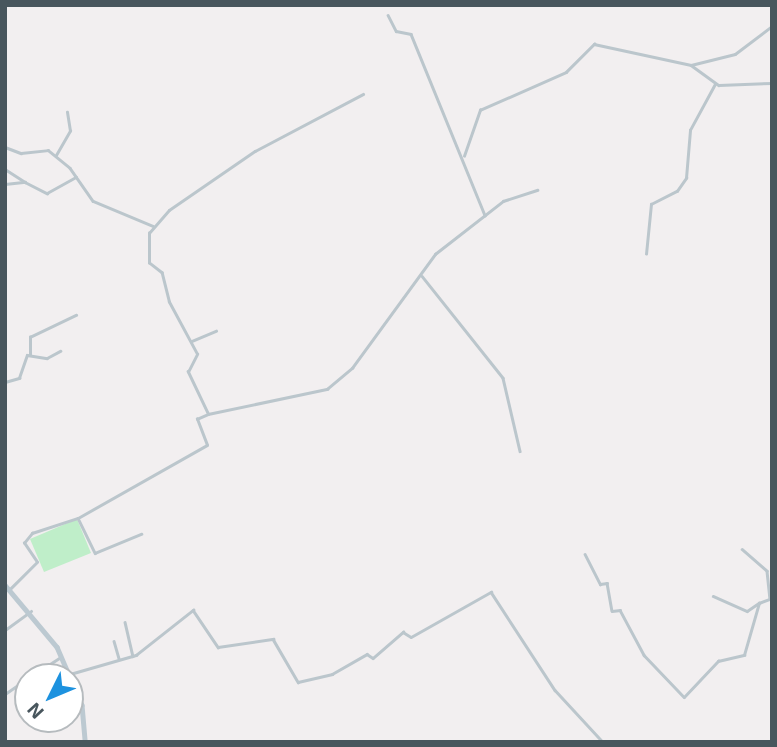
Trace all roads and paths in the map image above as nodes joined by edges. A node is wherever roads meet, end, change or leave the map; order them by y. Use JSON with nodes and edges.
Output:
{"nodes":[{"id":1,"x":388,"y":15,"type":"dead end"},
{"id":2,"x":772,"y":26,"type":"edge"},
{"id":3,"x":691,"y":65,"type":"junction"},
{"id":4,"x":715,"y":83,"type":"junction"},
{"id":5,"x":772,"y":83,"type":"edge"},
{"id":6,"x":363,"y":94,"type":"dead end"},
{"id":7,"x":66,"y":112,"type":"dead end"},
{"id":8,"x":5,"y":146,"type":"edge"},
{"id":9,"x":56,"y":155,"type":"junction"},
{"id":10,"x":464,"y":156,"type":"junction"},
{"id":11,"x":5,"y":169,"type":"edge"},
{"id":12,"x":76,"y":177,"type":"junction"},
{"id":13,"x":25,"y":182,"type":"junction"},
{"id":14,"x":5,"y":184,"type":"edge"},
{"id":15,"x":537,"y":190,"type":"dead end"},
{"id":16,"x":485,"y":215,"type":"junction"},
{"id":17,"x":154,"y":227,"type":"junction"},
{"id":18,"x":646,"y":254,"type":"dead end"},
{"id":19,"x":422,"y":275,"type":"junction"},
{"id":20,"x":76,"y":315,"type":"dead end"},
{"id":21,"x":216,"y":331,"type":"dead end"},
{"id":22,"x":192,"y":341,"type":"junction"},
{"id":23,"x":60,"y":351,"type":"dead end"},
{"id":24,"x":30,"y":354,"type":"junction"},
{"id":25,"x":5,"y":382,"type":"edge"},
{"id":26,"x":208,"y":414,"type":"junction"},
{"id":27,"x":520,"y":451,"type":"dead end"},
{"id":28,"x":78,"y":518,"type":"junction"},
{"id":29,"x":141,"y":534,"type":"dead end"},
{"id":30,"x":742,"y":549,"type":"dead end"},
{"id":31,"x":585,"y":554,"type":"dead end"},
{"id":32,"x":7,"y":588,"type":"edge"},
{"id":33,"x":713,"y":596,"type":"dead end"},
{"id":34,"x":771,"y":598,"type":"edge"},
{"id":35,"x":759,"y":603,"type":"junction"},
{"id":36,"x":31,"y":611,"type":"junction"},
{"id":37,"x":125,"y":622,"type":"dead end"},
{"id":38,"x":5,"y":630,"type":"edge"},
{"id":39,"x":114,"y":640,"type":"dead end"},
{"id":40,"x":133,"y":656,"type":"junction"},
{"id":41,"x":61,"y":657,"type":"junction"},
{"id":42,"x":119,"y":658,"type":"junction"},
{"id":43,"x":52,"y":663,"type":"edge"},
{"id":44,"x":64,"y":663,"type":"edge"},
{"id":45,"x":84,"y":669,"type":"edge"},
{"id":46,"x":603,"y":742,"type":"edge"}],
"edges":[{"from":1,"to":10,"type":"street"},
{"from":2,"to":3,"type":"street"},
{"from":3,"to":4,"type":"street"},
{"from":3,"to":10,"type":"street"},
{"from":4,"to":5,"type":"street"},
{"from":4,"to":18,"type":"street"},
{"from":6,"to":17,"type":"street"},
{"from":7,"to":9,"type":"street"},
{"from":8,"to":9,"type":"street"},
{"from":9,"to":12,"type":"street"},
{"from":10,"to":16,"type":"street"},
{"from":11,"to":13,"type":"street"},
{"from":12,"to":13,"type":"street"},
{"from":12,"to":17,"type":"street"},
{"from":13,"to":14,"type":"street"},
{"from":15,"to":16,"type":"street"},
{"from":16,"to":19,"type":"street"},
{"from":17,"to":22,"type":"street"},
{"from":19,"to":26,"type":"street"},
{"from":19,"to":27,"type":"street"},
{"from":20,"to":24,"type":"street"},
{"from":21,"to":22,"type":"street"},
{"from":22,"to":26,"type":"street"},
{"from":23,"to":24,"type":"street"},
{"from":24,"to":25,"type":"street"},
{"from":26,"to":28,"type":"street"},
{"from":28,"to":29,"type":"street"},
{"from":28,"to":32,"type":"street"},
{"from":30,"to":34,"type":"street"},
{"from":31,"to":35,"type":"street"},
{"from":32,"to":36,"type":"main road"},
{"from":33,"to":35,"type":"street"},
{"from":34,"to":35,"type":"street"},
{"from":36,"to":38,"type":"street"},
{"from":36,"to":41,"type":"main road"},
{"from":37,"to":40,"type":"street"},
{"from":39,"to":42,"type":"street"},
{"from":40,"to":42,"type":"street"},
{"from":40,"to":46,"type":"street"},
{"from":41,"to":43,"type":"street"},
{"from":41,"to":44,"type":"main road"},
{"from":42,"to":45,"type":"street"}]}
